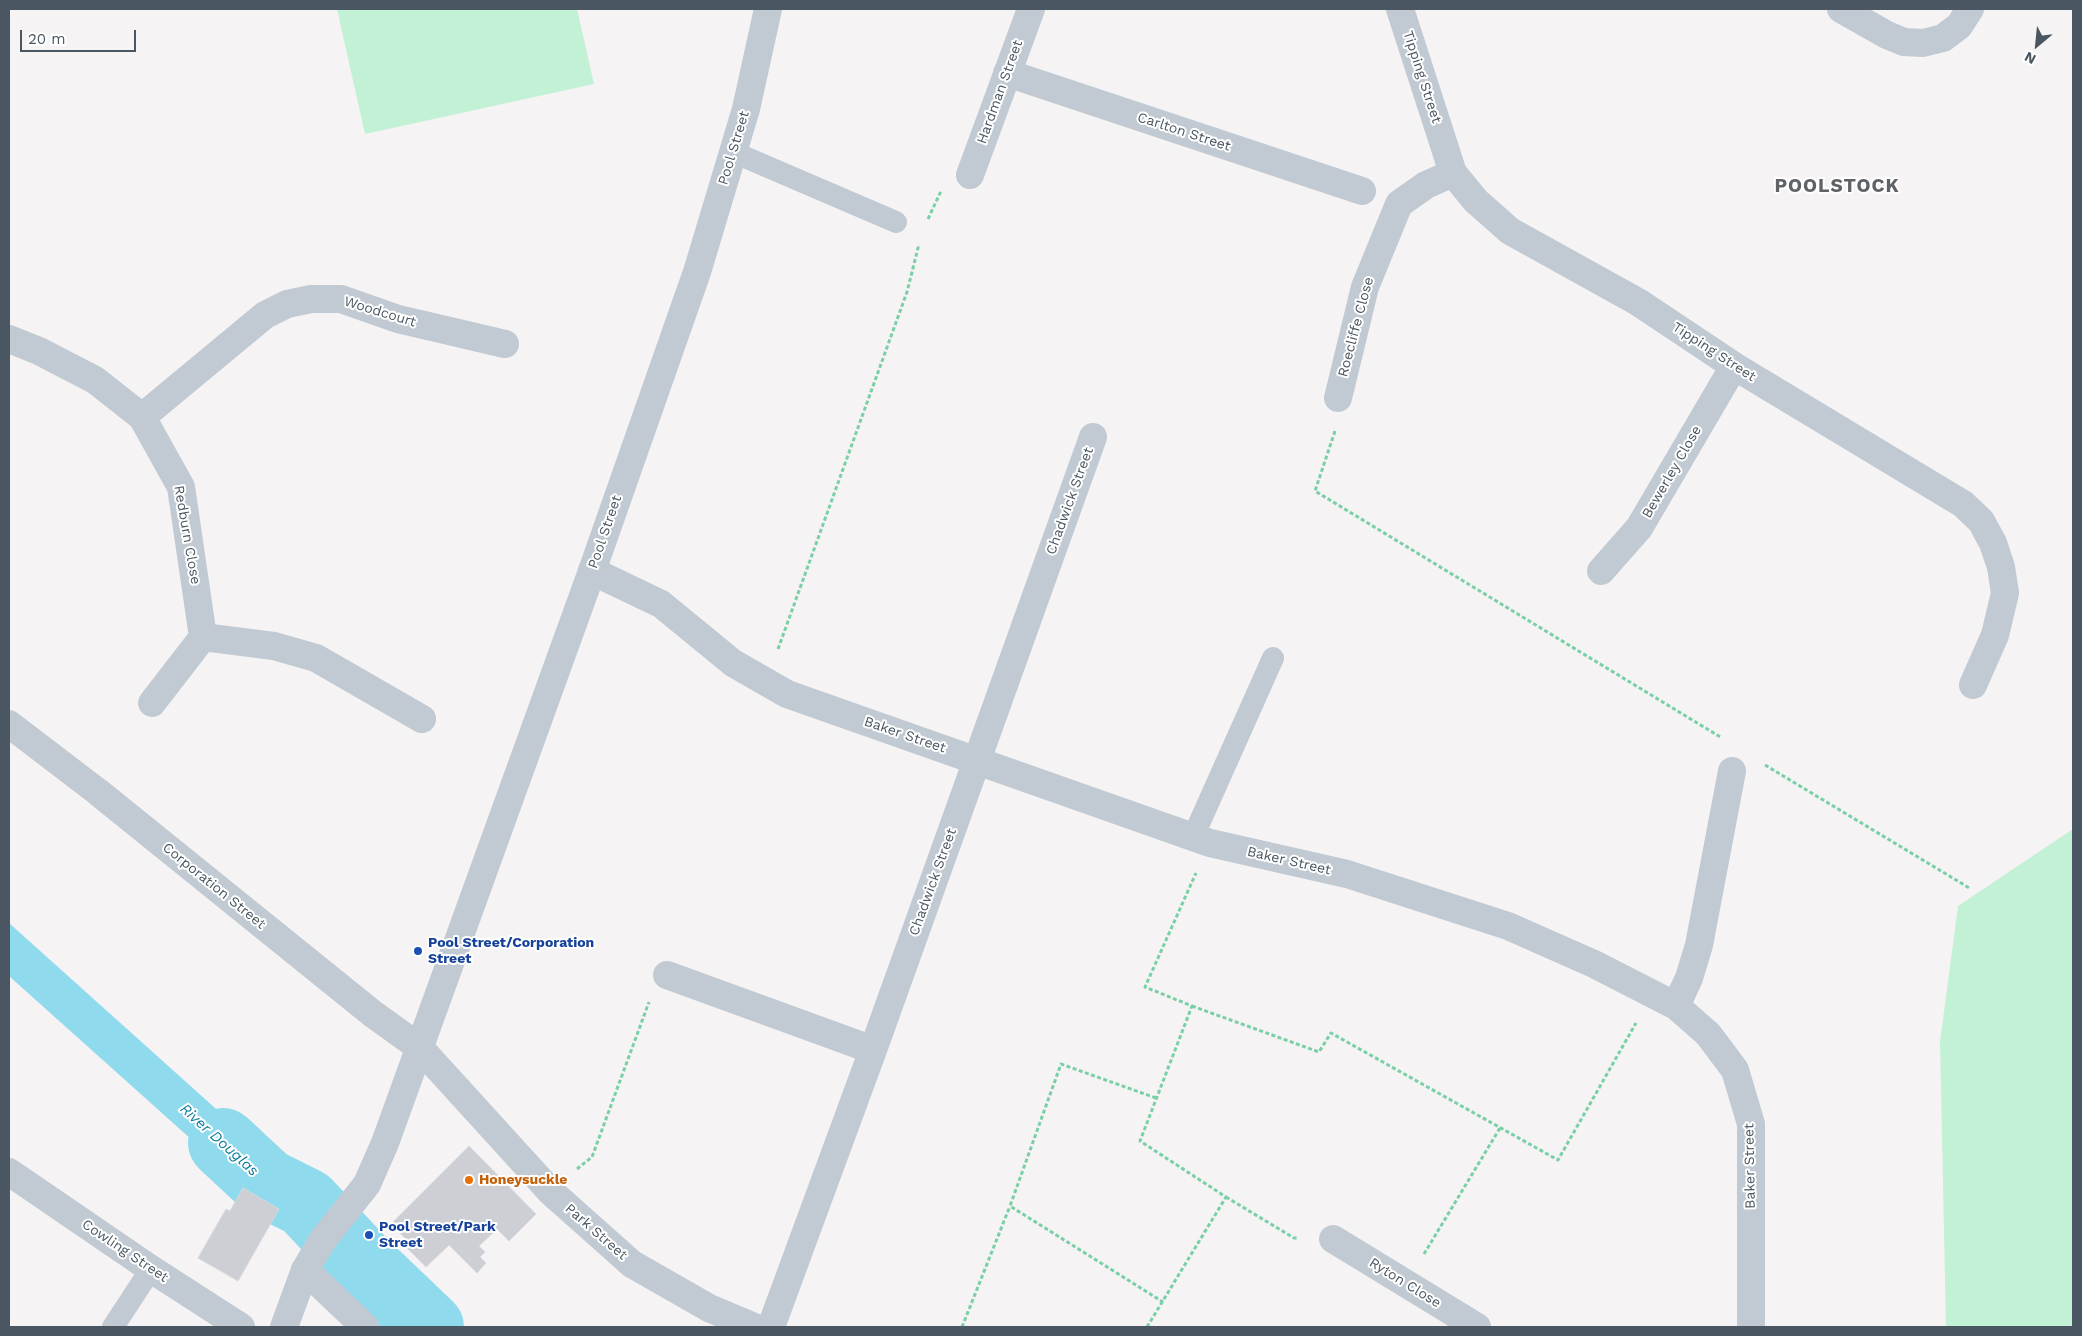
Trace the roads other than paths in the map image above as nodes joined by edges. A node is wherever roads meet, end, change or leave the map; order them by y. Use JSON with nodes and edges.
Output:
{"nodes":[{"id":1,"x":768,"y":9,"type":"edge"},
{"id":2,"x":1031,"y":9,"type":"edge"},
{"id":3,"x":1400,"y":9,"type":"edge"},
{"id":4,"x":1841,"y":9,"type":"edge"},
{"id":5,"x":1970,"y":9,"type":"edge"},
{"id":6,"x":1007,"y":73,"type":"junction"},
{"id":7,"x":733,"y":152,"type":"junction"},
{"id":8,"x":1452,"y":173,"type":"junction"},
{"id":9,"x":970,"y":175,"type":"road end"},
{"id":10,"x":1362,"y":191,"type":"dead end"},
{"id":11,"x":896,"y":222,"type":"road end"},
{"id":12,"x":9,"y":339,"type":"edge"},
{"id":13,"x":505,"y":344,"type":"dead end"},
{"id":14,"x":1734,"y":366,"type":"junction"},
{"id":15,"x":1338,"y":398,"type":"road end"},
{"id":16,"x":142,"y":417,"type":"junction"},
{"id":17,"x":1093,"y":437,"type":"dead end"},
{"id":18,"x":592,"y":571,"type":"junction"},
{"id":19,"x":1601,"y":571,"type":"dead end"},
{"id":20,"x":203,"y":637,"type":"junction"},
{"id":21,"x":1274,"y":658,"type":"dead end"},
{"id":22,"x":1973,"y":685,"type":"dead end"},
{"id":23,"x":152,"y":703,"type":"dead end"},
{"id":24,"x":422,"y":720,"type":"dead end"},
{"id":25,"x":9,"y":724,"type":"edge"},
{"id":26,"x":977,"y":761,"type":"junction"},
{"id":27,"x":1732,"y":771,"type":"dead end"},
{"id":28,"x":1201,"y":840,"type":"junction"},
{"id":29,"x":667,"y":975,"type":"road end"},
{"id":30,"x":1676,"y":1006,"type":"junction"},
{"id":31,"x":419,"y":1048,"type":"junction"},
{"id":32,"x":873,"y":1050,"type":"junction"},
{"id":33,"x":9,"y":1172,"type":"edge"},
{"id":34,"x":1333,"y":1239,"type":"road end"},
{"id":35,"x":151,"y":1269,"type":"junction"},
{"id":36,"x":305,"y":1270,"type":"junction"},
{"id":37,"x":713,"y":1317,"type":"edge"},
{"id":38,"x":113,"y":1327,"type":"edge"},
{"id":39,"x":241,"y":1327,"type":"edge"},
{"id":40,"x":284,"y":1327,"type":"edge"},
{"id":41,"x":365,"y":1327,"type":"edge"},
{"id":42,"x":754,"y":1327,"type":"edge"},
{"id":43,"x":771,"y":1327,"type":"edge"},
{"id":44,"x":1476,"y":1327,"type":"edge"},
{"id":45,"x":1751,"y":1327,"type":"edge"}],
"edges":[{"from":1,"to":7,"type":"street","name":"Pool Street"},
{"from":2,"to":6,"type":"street","name":"Hardman Street"},
{"from":3,"to":8,"type":"street","name":"Tipping Street"},
{"from":4,"to":5,"type":"street"},
{"from":6,"to":9,"type":"street","name":"Hardman Street"},
{"from":6,"to":10,"type":"street","name":"Carlton Street"},
{"from":7,"to":11,"type":"lane"},
{"from":7,"to":18,"type":"street","name":"Pool Street"},
{"from":8,"to":14,"type":"street","name":"Tipping Street"},
{"from":8,"to":15,"type":"street","name":"Roecliffe Close"},
{"from":12,"to":16,"type":"street","name":"Redburn Close"},
{"from":13,"to":16,"type":"street","name":"Woodcourt"},
{"from":14,"to":19,"type":"street","name":"Bewerley Close"},
{"from":14,"to":22,"type":"street","name":"Tipping Street"},
{"from":16,"to":20,"type":"street","name":"Redburn Close"},
{"from":17,"to":26,"type":"street","name":"Chadwick Street"},
{"from":18,"to":26,"type":"street","name":"Baker Street"},
{"from":18,"to":31,"type":"street","name":"Pool Street"},
{"from":20,"to":23,"type":"street"},
{"from":20,"to":24,"type":"street"},
{"from":21,"to":28,"type":"lane"},
{"from":25,"to":31,"type":"street","name":"Corporation Street"},
{"from":26,"to":28,"type":"street","name":"Baker Street"},
{"from":26,"to":32,"type":"street","name":"Chadwick Street"},
{"from":27,"to":30,"type":"street"},
{"from":28,"to":30,"type":"street","name":"Baker Street"},
{"from":29,"to":32,"type":"street"},
{"from":30,"to":45,"type":"street","name":"Baker Street"},
{"from":31,"to":36,"type":"street","name":"Pool Street"},
{"from":31,"to":37,"type":"street","name":"Park Street"},
{"from":32,"to":43,"type":"street","name":"Chadwick Street"},
{"from":33,"to":35,"type":"street","name":"Cowling Street"},
{"from":34,"to":44,"type":"street","name":"Ryton Close"},
{"from":35,"to":38,"type":"lane"},
{"from":35,"to":39,"type":"street","name":"Cowling Street"},
{"from":36,"to":40,"type":"street","name":"Pool Street"},
{"from":36,"to":41,"type":"street"},
{"from":37,"to":42,"type":"street","name":"Park Street"}]}
